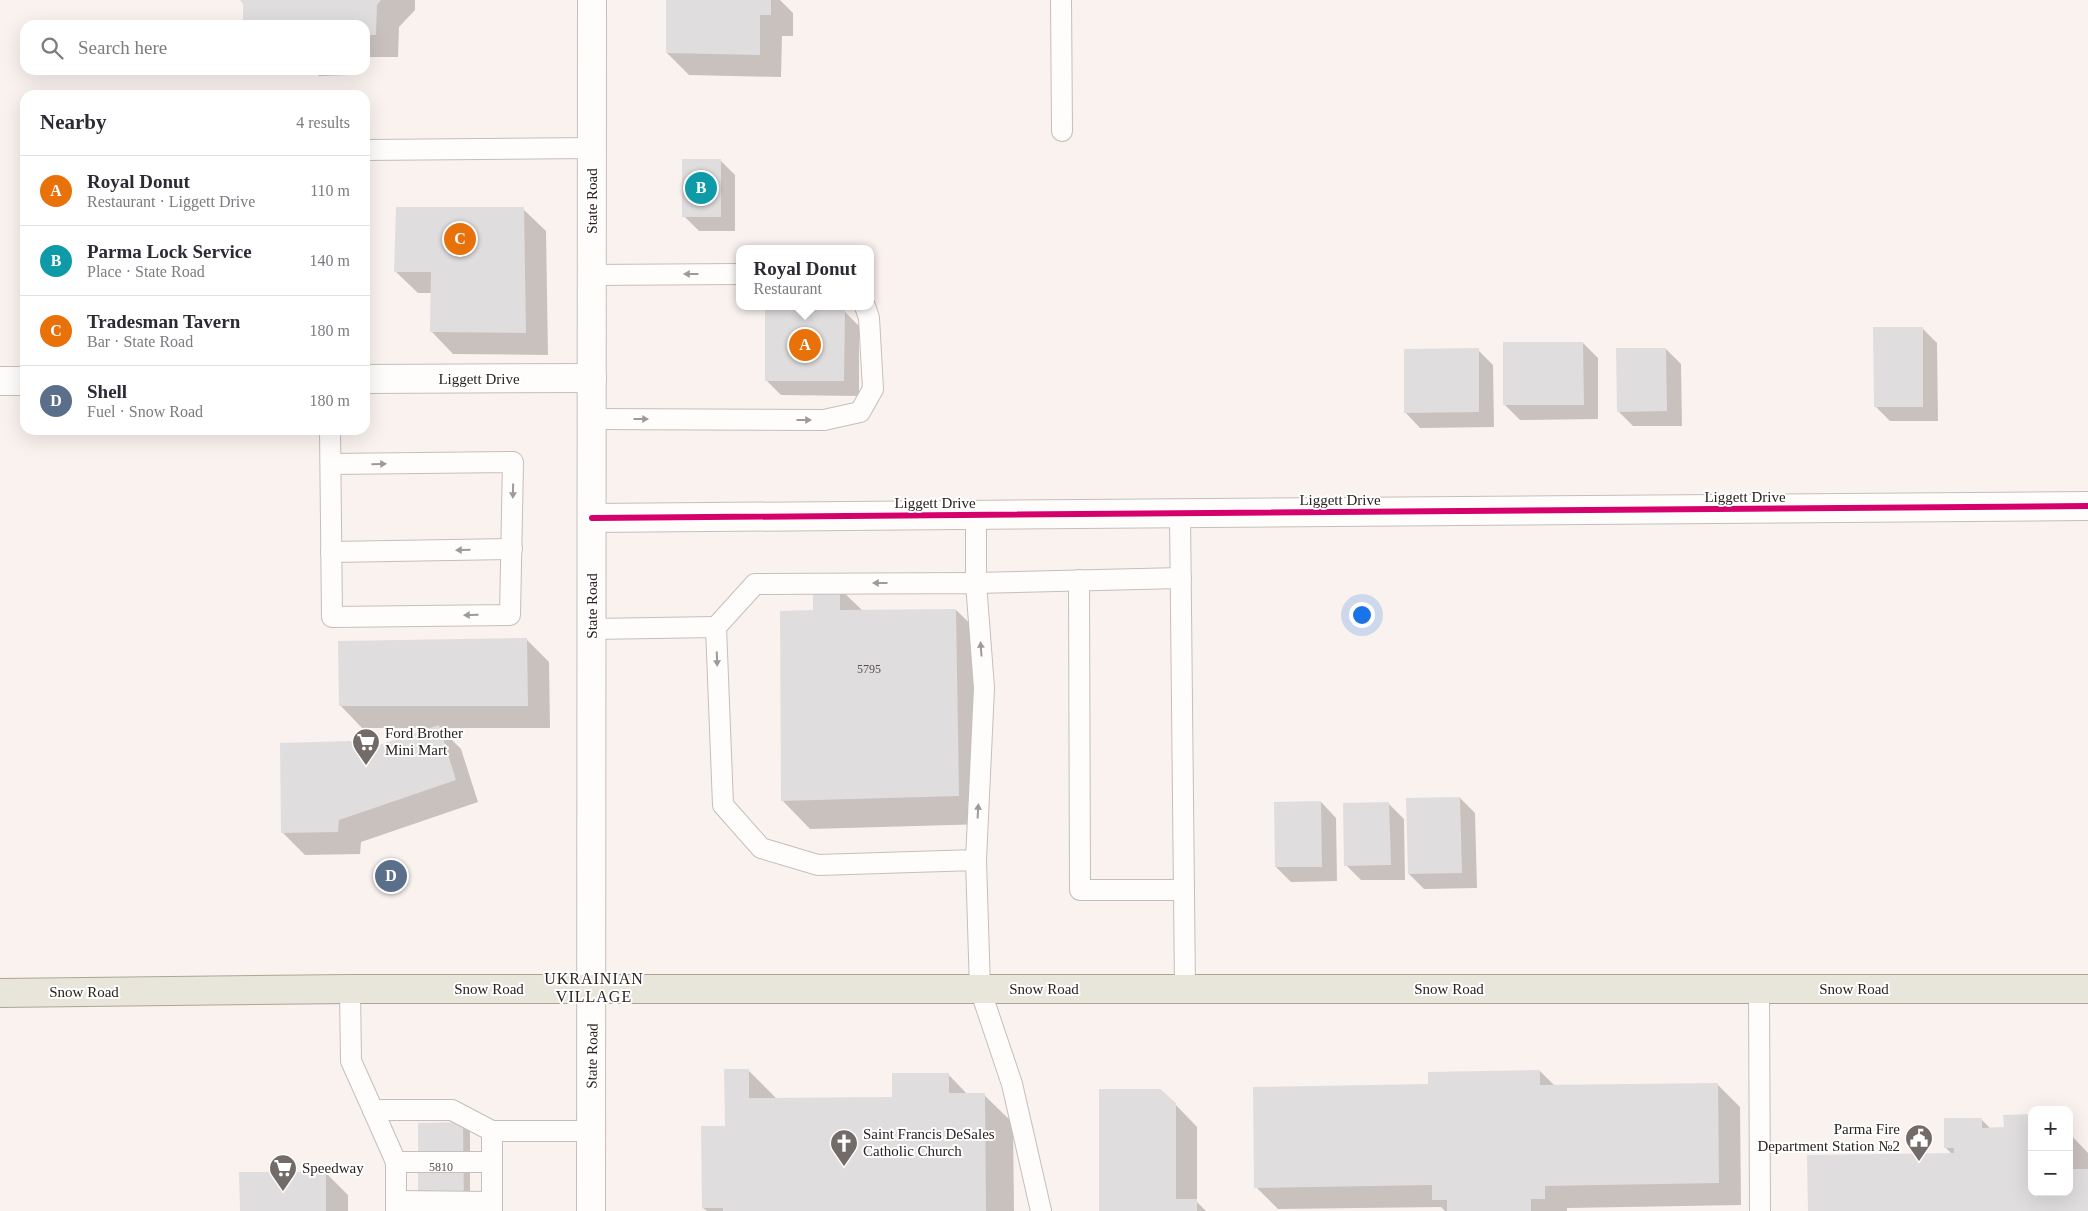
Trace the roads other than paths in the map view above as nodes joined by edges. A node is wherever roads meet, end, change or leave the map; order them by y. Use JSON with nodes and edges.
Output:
{"nodes":[{"id":1,"x":592,"y":0,"type":"edge"},
{"id":2,"x":1060,"y":0,"type":"edge"},
{"id":3,"x":1062,"y":130,"type":"dead end"},
{"id":4,"x":592,"y":148,"type":"junction"},
{"id":5,"x":370,"y":150,"type":"edge"},
{"id":6,"x":736,"y":274,"type":"edge"},
{"id":7,"x":592,"y":275,"type":"junction"},
{"id":8,"x":866,"y":310,"type":"edge"},
{"id":9,"x":592,"y":378,"type":"junction"},
{"id":10,"x":370,"y":379,"type":"edge"},
{"id":11,"x":20,"y":381,"type":"edge"},
{"id":12,"x":0,"y":382,"type":"edge"},
{"id":13,"x":592,"y":419,"type":"junction"},
{"id":14,"x":330,"y":435,"type":"edge"},
{"id":15,"x":331,"y":464,"type":"junction"},
{"id":16,"x":2088,"y":506,"type":"edge"},
{"id":17,"x":1180,"y":514,"type":"junction"},
{"id":18,"x":976,"y":515,"type":"junction"},
{"id":19,"x":592,"y":518,"type":"junction"},
{"id":20,"x":512,"y":549,"type":"junction"},
{"id":21,"x":331,"y":552,"type":"junction"},
{"id":22,"x":1181,"y":578,"type":"junction"},
{"id":23,"x":1079,"y":580,"type":"junction"},
{"id":24,"x":976,"y":583,"type":"junction"},
{"id":25,"x":716,"y":627,"type":"junction"},
{"id":26,"x":592,"y":629,"type":"junction"},
{"id":27,"x":976,"y":860,"type":"junction"},
{"id":28,"x":1184,"y":890,"type":"junction"},
{"id":29,"x":350,"y":989,"type":"junction"},
{"id":30,"x":592,"y":989,"type":"junction"},
{"id":31,"x":980,"y":989,"type":"junction"},
{"id":32,"x":1185,"y":989,"type":"junction"},
{"id":33,"x":1759,"y":990,"type":"junction"},
{"id":34,"x":2088,"y":990,"type":"edge"},
{"id":35,"x":0,"y":993,"type":"edge"},
{"id":36,"x":373,"y":1110,"type":"junction"},
{"id":37,"x":492,"y":1131,"type":"junction"},
{"id":38,"x":590,"y":1131,"type":"junction"},
{"id":39,"x":396,"y":1162,"type":"junction"},
{"id":40,"x":492,"y":1162,"type":"junction"},
{"id":41,"x":396,"y":1206,"type":"edge"},
{"id":42,"x":492,"y":1206,"type":"edge"},
{"id":43,"x":591,"y":1211,"type":"edge"},
{"id":44,"x":1041,"y":1211,"type":"edge"},
{"id":45,"x":1760,"y":1211,"type":"edge"}],
"edges":[{"from":1,"to":4,"type":"street","name":"State Road"},
{"from":2,"to":3,"type":"lane"},
{"from":4,"to":5,"type":"lane"},
{"from":4,"to":7,"type":"street","name":"State Road"},
{"from":6,"to":7,"type":"lane","one_way":true},
{"from":7,"to":9,"type":"street","name":"State Road"},
{"from":13,"to":8,"type":"lane","one_way":true},
{"from":9,"to":10,"type":"street","name":"Liggett Drive"},
{"from":9,"to":13,"type":"street","name":"State Road"},
{"from":11,"to":12,"type":"street"},
{"from":13,"to":19,"type":"street","name":"State Road"},
{"from":14,"to":15,"type":"lane"},
{"from":15,"to":20,"type":"lane","one_way":true},
{"from":15,"to":21,"type":"lane"},
{"from":16,"to":17,"type":"street","name":"Liggett Drive"},
{"from":17,"to":18,"type":"street","name":"Liggett Drive"},
{"from":17,"to":22,"type":"lane"},
{"from":18,"to":19,"type":"street","name":"Liggett Drive"},
{"from":18,"to":24,"type":"lane"},
{"from":19,"to":26,"type":"street","name":"State Road"},
{"from":20,"to":21,"type":"lane","one_way":true},
{"from":20,"to":21,"type":"lane","one_way":true},
{"from":22,"to":23,"type":"lane"},
{"from":22,"to":28,"type":"lane"},
{"from":23,"to":24,"type":"lane"},
{"from":23,"to":28,"type":"lane"},
{"from":24,"to":25,"type":"lane","one_way":true},
{"from":27,"to":24,"type":"lane","one_way":true},
{"from":25,"to":26,"type":"lane"},
{"from":25,"to":27,"type":"lane","one_way":true},
{"from":26,"to":30,"type":"street","name":"State Road"},
{"from":27,"to":31,"type":"lane"},
{"from":28,"to":32,"type":"lane"},
{"from":29,"to":30,"type":"main road","name":"Snow Road"},
{"from":29,"to":35,"type":"main road","name":"Snow Road"},
{"from":29,"to":36,"type":"lane"},
{"from":30,"to":31,"type":"main road","name":"Snow Road"},
{"from":30,"to":38,"type":"street","name":"State Road"},
{"from":31,"to":32,"type":"main road","name":"Snow Road"},
{"from":31,"to":44,"type":"lane"},
{"from":32,"to":33,"type":"main road","name":"Snow Road"},
{"from":33,"to":34,"type":"main road","name":"Snow Road"},
{"from":33,"to":45,"type":"lane"},
{"from":36,"to":37,"type":"lane"},
{"from":36,"to":39,"type":"lane"},
{"from":37,"to":38,"type":"lane"},
{"from":37,"to":40,"type":"lane"},
{"from":38,"to":43,"type":"street","name":"State Road"},
{"from":39,"to":40,"type":"lane"},
{"from":39,"to":41,"type":"lane"},
{"from":40,"to":42,"type":"lane"},
{"from":41,"to":42,"type":"lane"}]}
